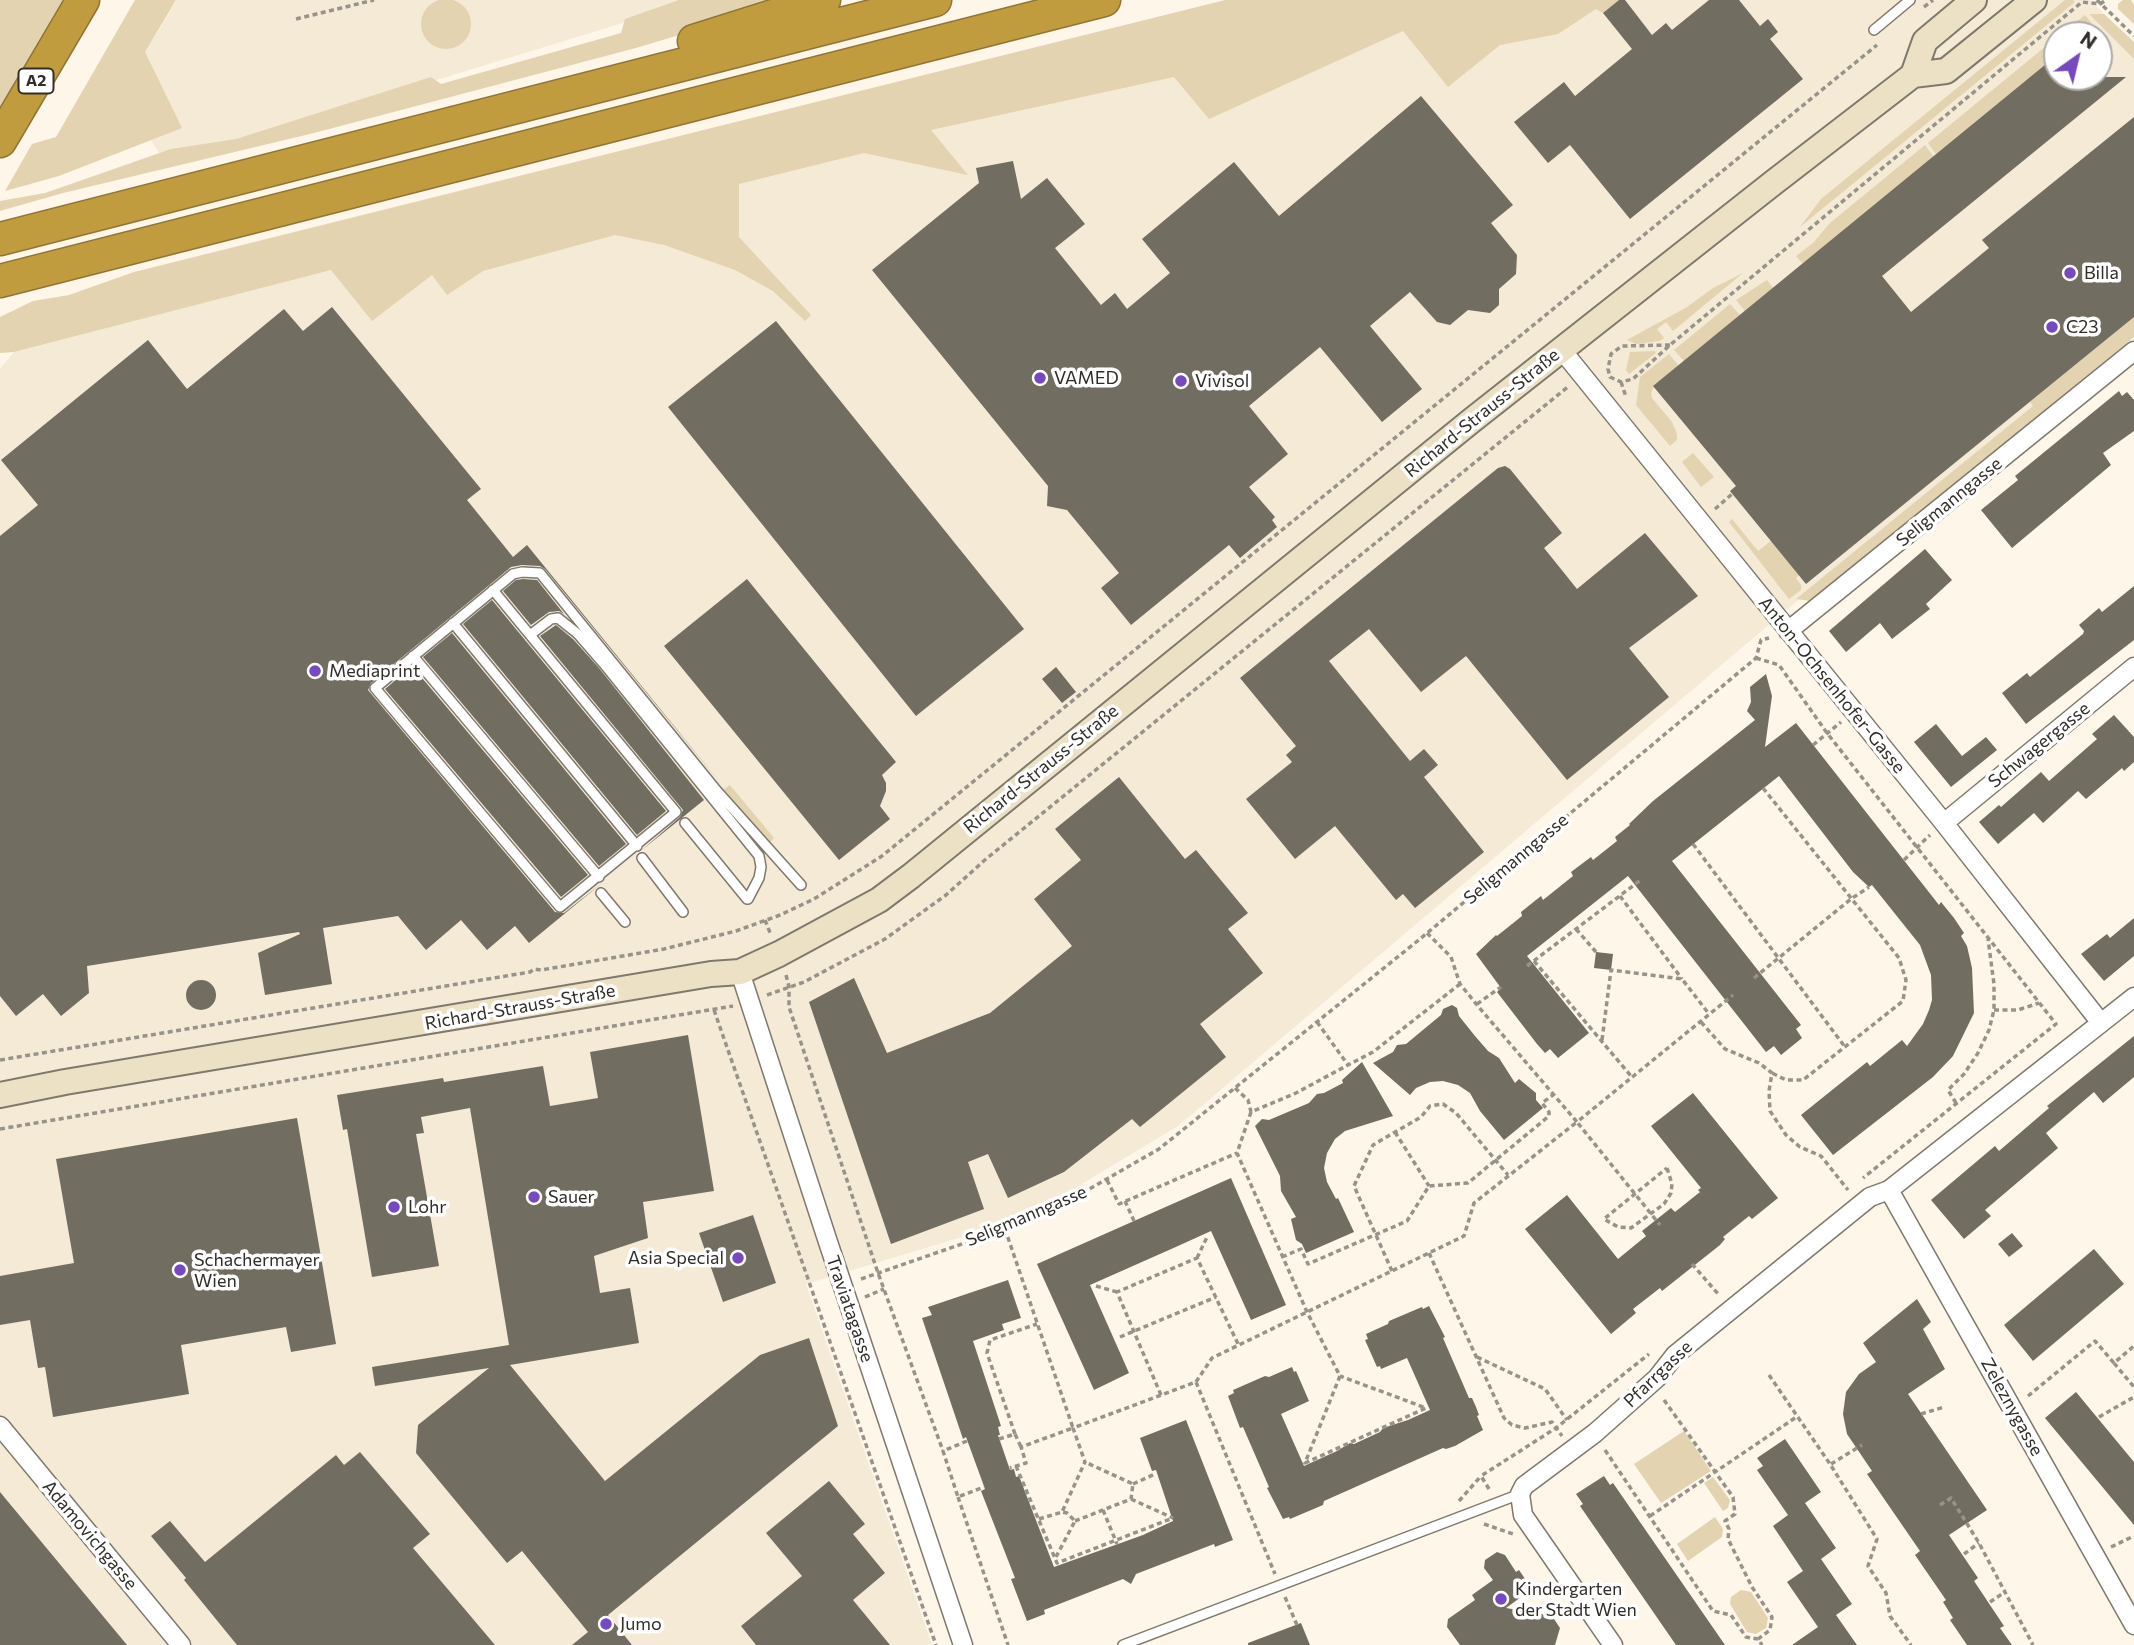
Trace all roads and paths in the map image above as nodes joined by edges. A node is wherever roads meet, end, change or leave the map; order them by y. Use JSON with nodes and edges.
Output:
{"nodes":[{"id":1,"x":83,"y":0,"type":"edge"},
{"id":2,"x":373,"y":0,"type":"edge"},
{"id":3,"x":824,"y":0,"type":"edge"},
{"id":4,"x":936,"y":0,"type":"edge"},
{"id":5,"x":1104,"y":0,"type":"edge"},
{"id":6,"x":1910,"y":0,"type":"edge"},
{"id":7,"x":1933,"y":0,"type":"edge"},
{"id":8,"x":1974,"y":0,"type":"edge"},
{"id":9,"x":2034,"y":0,"type":"edge"},
{"id":10,"x":2106,"y":0,"type":"edge"},
{"id":11,"x":2099,"y":2,"type":"edge"},
{"id":12,"x":1923,"y":8,"type":"dead end"},
{"id":13,"x":296,"y":19,"type":"dead end"},
{"id":14,"x":1874,"y":30,"type":"dead end"},
{"id":15,"x":2134,"y":36,"type":"edge"},
{"id":16,"x":1883,"y":40,"type":"dead end"},
{"id":17,"x":1913,"y":75,"type":"junction"},
{"id":18,"x":492,"y":112,"type":"junction"},
{"id":19,"x":0,"y":141,"type":"edge"},
{"id":20,"x":0,"y":239,"type":"edge"},
{"id":21,"x":0,"y":281,"type":"edge"},
{"id":22,"x":1670,"y":345,"type":"junction"},
{"id":23,"x":1561,"y":349,"type":"junction"},
{"id":24,"x":2134,"y":351,"type":"edge"},
{"id":25,"x":1608,"y":369,"type":"junction"},
{"id":26,"x":1586,"y":378,"type":"junction"},
{"id":27,"x":493,"y":590,"type":"junction"},
{"id":28,"x":453,"y":623,"type":"junction"},
{"id":29,"x":1788,"y":631,"type":"junction"},
{"id":30,"x":530,"y":635,"type":"junction"},
{"id":31,"x":413,"y":656,"type":"junction"},
{"id":32,"x":1756,"y":658,"type":"junction"},
{"id":33,"x":2134,"y":667,"type":"edge"},
{"id":34,"x":1853,"y":712,"type":"junction"},
{"id":35,"x":1827,"y":733,"type":"junction"},
{"id":36,"x":1813,"y":745,"type":"dead end"},
{"id":37,"x":1763,"y":788,"type":"dead end"},
{"id":38,"x":685,"y":823,"type":"dead end"},
{"id":39,"x":1944,"y":823,"type":"junction"},
{"id":40,"x":1693,"y":844,"type":"dead end"},
{"id":41,"x":1917,"y":845,"type":"junction"},
{"id":42,"x":637,"y":846,"type":"junction"},
{"id":43,"x":642,"y":858,"type":"dead end"},
{"id":44,"x":1904,"y":860,"type":"dead end"},
{"id":45,"x":599,"y":877,"type":"junction"},
{"id":46,"x":1642,"y":879,"type":"dead end"},
{"id":47,"x":801,"y":885,"type":"dead end"},
{"id":48,"x":1869,"y":887,"type":"dead end"},
{"id":49,"x":601,"y":893,"type":"dead end"},
{"id":50,"x":1620,"y":896,"type":"junction"},
{"id":51,"x":1851,"y":899,"type":"junction"},
{"id":52,"x":683,"y":912,"type":"dead end"},
{"id":53,"x":625,"y":922,"type":"dead end"},
{"id":54,"x":1576,"y":929,"type":"junction"},
{"id":55,"x":1427,"y":933,"type":"junction"},
{"id":56,"x":1987,"y":936,"type":"junction"},
{"id":57,"x":1596,"y":952,"type":"dead end"},
{"id":58,"x":1779,"y":958,"type":"junction"},
{"id":59,"x":1534,"y":961,"type":"junction"},
{"id":60,"x":1527,"y":966,"type":"dead end"},
{"id":61,"x":740,"y":972,"type":"junction"},
{"id":62,"x":1754,"y":978,"type":"dead end"},
{"id":63,"x":1682,"y":979,"type":"junction"},
{"id":64,"x":1460,"y":984,"type":"junction"},
{"id":65,"x":789,"y":987,"type":"junction"},
{"id":66,"x":1501,"y":987,"type":"dead end"},
{"id":67,"x":1733,"y":995,"type":"dead end"},
{"id":68,"x":2134,"y":997,"type":"edge"},
{"id":69,"x":750,"y":1001,"type":"junction"},
{"id":70,"x":2039,"y":1003,"type":"junction"},
{"id":71,"x":1477,"y":1005,"type":"junction"},
{"id":72,"x":714,"y":1010,"type":"junction"},
{"id":73,"x":1994,"y":1010,"type":"junction"},
{"id":74,"x":1709,"y":1014,"type":"junction"},
{"id":75,"x":1317,"y":1022,"type":"junction"},
{"id":76,"x":1701,"y":1022,"type":"junction"},
{"id":77,"x":2101,"y":1023,"type":"junction"},
{"id":78,"x":1602,"y":1040,"type":"junction"},
{"id":79,"x":1845,"y":1047,"type":"junction"},
{"id":80,"x":0,"y":1060,"type":"edge"},
{"id":81,"x":1348,"y":1065,"type":"junction"},
{"id":82,"x":1772,"y":1073,"type":"junction"},
{"id":83,"x":1631,"y":1076,"type":"junction"},
{"id":84,"x":1235,"y":1088,"type":"junction"},
{"id":85,"x":0,"y":1095,"type":"edge"},
{"id":86,"x":1553,"y":1095,"type":"junction"},
{"id":87,"x":1956,"y":1103,"type":"junction"},
{"id":88,"x":1251,"y":1112,"type":"junction"},
{"id":89,"x":1577,"y":1122,"type":"junction"},
{"id":90,"x":0,"y":1129,"type":"edge"},
{"id":91,"x":1395,"y":1132,"type":"junction"},
{"id":92,"x":1237,"y":1153,"type":"junction"},
{"id":93,"x":1495,"y":1161,"type":"junction"},
{"id":94,"x":1508,"y":1176,"type":"junction"},
{"id":95,"x":1107,"y":1180,"type":"junction"},
{"id":96,"x":1859,"y":1181,"type":"dead end"},
{"id":97,"x":1853,"y":1185,"type":"dead end"},
{"id":98,"x":1429,"y":1186,"type":"junction"},
{"id":99,"x":1889,"y":1190,"type":"junction"},
{"id":100,"x":1635,"y":1194,"type":"junction"},
{"id":101,"x":1125,"y":1201,"type":"junction"},
{"id":102,"x":1651,"y":1214,"type":"junction"},
{"id":103,"x":1134,"y":1221,"type":"dead end"},
{"id":104,"x":1660,"y":1225,"type":"dead end"},
{"id":105,"x":1005,"y":1229,"type":"junction"},
{"id":106,"x":1376,"y":1235,"type":"junction"},
{"id":107,"x":1208,"y":1236,"type":"dead end"},
{"id":108,"x":1429,"y":1253,"type":"junction"},
{"id":109,"x":1282,"y":1256,"type":"junction"},
{"id":110,"x":1197,"y":1258,"type":"junction"},
{"id":111,"x":1692,"y":1264,"type":"dead end"},
{"id":112,"x":1392,"y":1271,"type":"junction"},
{"id":113,"x":878,"y":1273,"type":"junction"},
{"id":114,"x":843,"y":1286,"type":"junction"},
{"id":115,"x":1096,"y":1286,"type":"dead end"},
{"id":116,"x":884,"y":1289,"type":"junction"},
{"id":117,"x":1117,"y":1292,"type":"junction"},
{"id":118,"x":1719,"y":1295,"type":"dead end"},
{"id":119,"x":1216,"y":1297,"type":"junction"},
{"id":120,"x":860,"y":1298,"type":"dead end"},
{"id":121,"x":1307,"y":1312,"type":"junction"},
{"id":122,"x":1037,"y":1324,"type":"junction"},
{"id":123,"x":1133,"y":1330,"type":"junction"},
{"id":124,"x":1119,"y":1337,"type":"dead end"},
{"id":125,"x":1238,"y":1346,"type":"junction"},
{"id":126,"x":2134,"y":1346,"type":"edge"},
{"id":127,"x":1657,"y":1347,"type":"dead end"},
{"id":128,"x":1476,"y":1357,"type":"junction"},
{"id":129,"x":2114,"y":1363,"type":"junction"},
{"id":130,"x":1769,"y":1375,"type":"dead end"},
{"id":131,"x":1340,"y":1376,"type":"junction"},
{"id":132,"x":1196,"y":1382,"type":"junction"},
{"id":133,"x":2134,"y":1387,"type":"edge"},
{"id":134,"x":1161,"y":1395,"type":"junction"},
{"id":135,"x":2026,"y":1397,"type":"dead end"},
{"id":136,"x":2134,"y":1397,"type":"edge"},
{"id":137,"x":1664,"y":1400,"type":"dead end"},
{"id":138,"x":1944,"y":1407,"type":"dead end"},
{"id":139,"x":1921,"y":1413,"type":"dead end"},
{"id":140,"x":1798,"y":1416,"type":"junction"},
{"id":141,"x":2099,"y":1417,"type":"dead end"},
{"id":142,"x":1567,"y":1420,"type":"junction"},
{"id":143,"x":0,"y":1426,"type":"edge"},
{"id":144,"x":1073,"y":1428,"type":"junction"},
{"id":145,"x":1556,"y":1428,"type":"junction"},
{"id":146,"x":1595,"y":1433,"type":"junction"},
{"id":147,"x":1015,"y":1434,"type":"junction"},
{"id":148,"x":999,"y":1439,"type":"dead end"},
{"id":149,"x":967,"y":1441,"type":"dead end"},
{"id":150,"x":1862,"y":1445,"type":"dead end"},
{"id":151,"x":1021,"y":1447,"type":"junction"},
{"id":152,"x":1571,"y":1450,"type":"junction"},
{"id":153,"x":943,"y":1451,"type":"junction"},
{"id":154,"x":1085,"y":1462,"type":"junction"},
{"id":155,"x":1830,"y":1464,"type":"junction"},
{"id":156,"x":1016,"y":1466,"type":"junction"},
{"id":157,"x":1010,"y":1468,"type":"dead end"},
{"id":158,"x":1716,"y":1472,"type":"junction"},
{"id":159,"x":1155,"y":1474,"type":"dead end"},
{"id":160,"x":1133,"y":1484,"type":"junction"},
{"id":161,"x":984,"y":1487,"type":"dead end"},
{"id":162,"x":1520,"y":1494,"type":"junction"},
{"id":163,"x":958,"y":1497,"type":"junction"},
{"id":164,"x":1131,"y":1499,"type":"junction"},
{"id":165,"x":1498,"y":1503,"type":"junction"},
{"id":166,"x":1940,"y":1505,"type":"dead end"},
{"id":167,"x":1103,"y":1510,"type":"junction"},
{"id":168,"x":1062,"y":1512,"type":"junction"},
{"id":169,"x":1465,"y":1516,"type":"junction"},
{"id":170,"x":1650,"y":1516,"type":"junction"},
{"id":171,"x":1039,"y":1519,"type":"junction"},
{"id":172,"x":1074,"y":1521,"type":"junction"},
{"id":173,"x":2134,"y":1536,"type":"edge"},
{"id":174,"x":1116,"y":1542,"type":"junction"},
{"id":175,"x":1979,"y":1543,"type":"junction"},
{"id":176,"x":2109,"y":1548,"type":"dead end"},
{"id":177,"x":1964,"y":1554,"type":"dead end"},
{"id":178,"x":1055,"y":1558,"type":"junction"},
{"id":179,"x":1280,"y":1586,"type":"junction"},
{"id":180,"x":2005,"y":1592,"type":"junction"},
{"id":181,"x":1990,"y":1602,"type":"dead end"},
{"id":182,"x":1297,"y":1625,"type":"dead end"},
{"id":183,"x":2134,"y":1625,"type":"edge"},
{"id":184,"x":1758,"y":1639,"type":"junction"},
{"id":185,"x":181,"y":1645,"type":"edge"},
{"id":186,"x":936,"y":1645,"type":"edge"},
{"id":187,"x":963,"y":1645,"type":"edge"},
{"id":188,"x":1008,"y":1645,"type":"edge"},
{"id":189,"x":1123,"y":1645,"type":"edge"},
{"id":190,"x":1614,"y":1645,"type":"edge"},
{"id":191,"x":1762,"y":1645,"type":"edge"},
{"id":192,"x":1911,"y":1645,"type":"edge"},
{"id":193,"x":2033,"y":1645,"type":"edge"}],
"edges":[{"from":1,"to":19,"type":"highway","number":"A2"},
{"from":2,"to":13,"type":"path"},
{"from":3,"to":18,"type":"highway"},
{"from":4,"to":18,"type":"highway"},
{"from":5,"to":21,"type":"highway"},
{"from":6,"to":14,"type":"lane"},
{"from":7,"to":12,"type":"path"},
{"from":8,"to":17,"type":"main road"},
{"from":9,"to":17,"type":"main road","name":"Richard-Strauss-Straße"},
{"from":10,"to":11,"type":"path"},
{"from":11,"to":15,"type":"path"},
{"from":11,"to":22,"type":"path"},
{"from":16,"to":80,"type":"path"},
{"from":17,"to":23,"type":"main road","name":"Richard-Strauss-Straße"},
{"from":18,"to":20,"type":"highway"},
{"from":22,"to":25,"type":"path"},
{"from":22,"to":25,"type":"path"},
{"from":23,"to":26,"type":"street","name":"Anton-Ochsenhofer-Gasse"},
{"from":23,"to":61,"type":"main road","name":"Richard-Strauss-Straße"},
{"from":24,"to":29,"type":"street","name":"Seligmanngasse"},
{"from":25,"to":26,"type":"path"},
{"from":26,"to":29,"type":"street","name":"Anton-Ochsenhofer-Gasse"},
{"from":26,"to":65,"type":"path"},
{"from":27,"to":28,"type":"lane"},
{"from":27,"to":30,"type":"lane"},
{"from":27,"to":47,"type":"lane"},
{"from":28,"to":31,"type":"lane"},
{"from":28,"to":42,"type":"lane"},
{"from":29,"to":32,"type":"path","name":"Seligmanngasse"},
{"from":29,"to":34,"type":"street","name":"Anton-Ochsenhofer-Gasse"},
{"from":30,"to":38,"type":"lane"},
{"from":30,"to":42,"type":"lane"},
{"from":31,"to":45,"type":"lane"},
{"from":31,"to":45,"type":"lane"},
{"from":32,"to":35,"type":"path"},
{"from":32,"to":55,"type":"path","name":"Seligmanngasse"},
{"from":33,"to":39,"type":"street","name":"Schwagergasse"},
{"from":34,"to":35,"type":"path"},
{"from":34,"to":39,"type":"street","name":"Anton-Ochsenhofer-Gasse"},
{"from":35,"to":36,"type":"path"},
{"from":35,"to":41,"type":"path"},
{"from":37,"to":51,"type":"path"},
{"from":39,"to":41,"type":"path"},
{"from":39,"to":77,"type":"street","name":"Anton-Ochsenhofer-Gasse"},
{"from":40,"to":58,"type":"path"},
{"from":41,"to":44,"type":"path"},
{"from":41,"to":56,"type":"path"},
{"from":42,"to":45,"type":"lane"},
{"from":43,"to":52,"type":"lane"},
{"from":46,"to":50,"type":"path"},
{"from":48,"to":51,"type":"path"},
{"from":49,"to":53,"type":"lane"},
{"from":50,"to":54,"type":"path"},
{"from":50,"to":63,"type":"path"},
{"from":51,"to":58,"type":"path"},
{"from":51,"to":79,"type":"path"},
{"from":54,"to":57,"type":"path"},
{"from":54,"to":59,"type":"path"},
{"from":55,"to":64,"type":"path"},
{"from":55,"to":75,"type":"path","name":"Seligmanngasse"},
{"from":56,"to":70,"type":"path"},
{"from":56,"to":73,"type":"path"},
{"from":58,"to":62,"type":"path"},
{"from":58,"to":79,"type":"path"},
{"from":59,"to":60,"type":"path"},
{"from":59,"to":78,"type":"path"},
{"from":61,"to":69,"type":"street","name":"Traviatagasse"},
{"from":61,"to":85,"type":"main road","name":"Richard-Strauss-Straße"},
{"from":63,"to":74,"type":"path"},
{"from":63,"to":78,"type":"path"},
{"from":64,"to":71,"type":"path"},
{"from":64,"to":81,"type":"path"},
{"from":65,"to":69,"type":"path"},
{"from":65,"to":113,"type":"path"},
{"from":66,"to":71,"type":"path"},
{"from":67,"to":74,"type":"path"},
{"from":68,"to":77,"type":"street","name":"Pfarrgasse"},
{"from":69,"to":72,"type":"path"},
{"from":69,"to":114,"type":"street","name":"Traviatagasse"},
{"from":70,"to":73,"type":"path"},
{"from":70,"to":87,"type":"path"},
{"from":71,"to":86,"type":"path"},
{"from":72,"to":90,"type":"path"},
{"from":72,"to":186,"type":"path"},
{"from":73,"to":87,"type":"path"},
{"from":74,"to":76,"type":"path"},
{"from":75,"to":81,"type":"path"},
{"from":75,"to":84,"type":"path","name":"Seligmanngasse"},
{"from":76,"to":82,"type":"path"},
{"from":76,"to":83,"type":"path"},
{"from":77,"to":99,"type":"street","name":"Pfarrgasse"},
{"from":78,"to":83,"type":"path"},
{"from":79,"to":82,"type":"path"},
{"from":81,"to":88,"type":"path"},
{"from":82,"to":97,"type":"path"},
{"from":83,"to":89,"type":"path"},
{"from":84,"to":88,"type":"path"},
{"from":84,"to":95,"type":"path","name":"Seligmanngasse"},
{"from":86,"to":89,"type":"path"},
{"from":86,"to":93,"type":"path"},
{"from":87,"to":96,"type":"path"},
{"from":88,"to":92,"type":"path"},
{"from":89,"to":94,"type":"path"},
{"from":89,"to":100,"type":"path"},
{"from":91,"to":93,"type":"path"},
{"from":91,"to":98,"type":"path"},
{"from":91,"to":106,"type":"path"},
{"from":92,"to":101,"type":"path"},
{"from":92,"to":109,"type":"path"},
{"from":93,"to":94,"type":"path"},
{"from":93,"to":98,"type":"path"},
{"from":94,"to":108,"type":"path"},
{"from":95,"to":101,"type":"path"},
{"from":95,"to":105,"type":"path","name":"Seligmanngasse"},
{"from":98,"to":106,"type":"path"},
{"from":99,"to":146,"type":"street","name":"Pfarrgasse"},
{"from":99,"to":183,"type":"street","name":"Zeleznygasse"},
{"from":100,"to":102,"type":"path"},
{"from":100,"to":102,"type":"path"},
{"from":100,"to":102,"type":"path"},
{"from":101,"to":103,"type":"path"},
{"from":102,"to":104,"type":"path"},
{"from":105,"to":113,"type":"path","name":"Seligmanngasse"},
{"from":105,"to":122,"type":"path"},
{"from":106,"to":109,"type":"path"},
{"from":106,"to":112,"type":"path"},
{"from":107,"to":110,"type":"path"},
{"from":108,"to":112,"type":"path"},
{"from":108,"to":128,"type":"path"},
{"from":109,"to":121,"type":"path"},
{"from":110,"to":117,"type":"path"},
{"from":110,"to":119,"type":"path"},
{"from":111,"to":118,"type":"path"},
{"from":112,"to":121,"type":"path"},
{"from":113,"to":114,"type":"path","name":"Seligmanngasse"},
{"from":113,"to":116,"type":"path"},
{"from":114,"to":187,"type":"street","name":"Traviatagasse"},
{"from":115,"to":117,"type":"path"},
{"from":116,"to":120,"type":"path"},
{"from":116,"to":153,"type":"path"},
{"from":117,"to":123,"type":"path"},
{"from":119,"to":123,"type":"path"},
{"from":119,"to":125,"type":"path"},
{"from":121,"to":125,"type":"path"},
{"from":121,"to":131,"type":"path"},
{"from":122,"to":144,"type":"path"},
{"from":122,"to":147,"type":"path"},
{"from":123,"to":124,"type":"path"},
{"from":123,"to":134,"type":"path"},
{"from":125,"to":132,"type":"path"},
{"from":126,"to":129,"type":"path"},
{"from":127,"to":142,"type":"path"},
{"from":128,"to":142,"type":"path"},
{"from":128,"to":145,"type":"path"},
{"from":129,"to":133,"type":"path"},
{"from":129,"to":135,"type":"path"},
{"from":130,"to":140,"type":"path"},
{"from":131,"to":131,"type":"path"},
{"from":132,"to":134,"type":"path"},
{"from":132,"to":179,"type":"path"},
{"from":134,"to":144,"type":"path"},
{"from":136,"to":141,"type":"path"},
{"from":137,"to":158,"type":"path"},
{"from":138,"to":139,"type":"path"},
{"from":140,"to":155,"type":"path"},
{"from":140,"to":158,"type":"path"},
{"from":142,"to":145,"type":"path"},
{"from":143,"to":185,"type":"street","name":"Adamovichgasse"},
{"from":144,"to":151,"type":"path"},
{"from":144,"to":154,"type":"path"},
{"from":145,"to":152,"type":"path"},
{"from":145,"to":165,"type":"path"},
{"from":146,"to":152,"type":"street","name":"Pfarrgasse"},
{"from":146,"to":170,"type":"path"},
{"from":147,"to":148,"type":"path"},
{"from":147,"to":151,"type":"path"},
{"from":149,"to":153,"type":"path"},
{"from":150,"to":155,"type":"path"},
{"from":151,"to":156,"type":"path"},
{"from":152,"to":162,"type":"street","name":"Pfarrgasse"},
{"from":153,"to":163,"type":"path"},
{"from":154,"to":160,"type":"path"},
{"from":154,"to":168,"type":"path"},
{"from":155,"to":192,"type":"path"},
{"from":156,"to":157,"type":"path"},
{"from":156,"to":171,"type":"path"},
{"from":158,"to":170,"type":"path"},
{"from":158,"to":184,"type":"path"},
{"from":159,"to":160,"type":"path"},
{"from":160,"to":164,"type":"path"},
{"from":161,"to":163,"type":"path"},
{"from":162,"to":165,"type":"lane","name":"Pfarrgasse"},
{"from":162,"to":190,"type":"street"},
{"from":163,"to":188,"type":"path"},
{"from":164,"to":167,"type":"path"},
{"from":164,"to":174,"type":"path"},
{"from":165,"to":169,"type":"lane","name":"Pfarrgasse"},
{"from":165,"to":169,"type":"path"},
{"from":166,"to":175,"type":"path"},
{"from":167,"to":172,"type":"path"},
{"from":167,"to":174,"type":"path"},
{"from":168,"to":171,"type":"path"},
{"from":168,"to":172,"type":"path"},
{"from":169,"to":179,"type":"lane","name":"Pfarrgasse"},
{"from":170,"to":184,"type":"path"},
{"from":171,"to":178,"type":"path"},
{"from":172,"to":178,"type":"path"},
{"from":173,"to":176,"type":"path"},
{"from":174,"to":178,"type":"path"},
{"from":175,"to":177,"type":"path"},
{"from":175,"to":180,"type":"path"},
{"from":179,"to":182,"type":"path"},
{"from":179,"to":189,"type":"lane","name":"Pfarrgasse"},
{"from":180,"to":181,"type":"path"},
{"from":180,"to":193,"type":"path"},
{"from":184,"to":191,"type":"path"}]}
